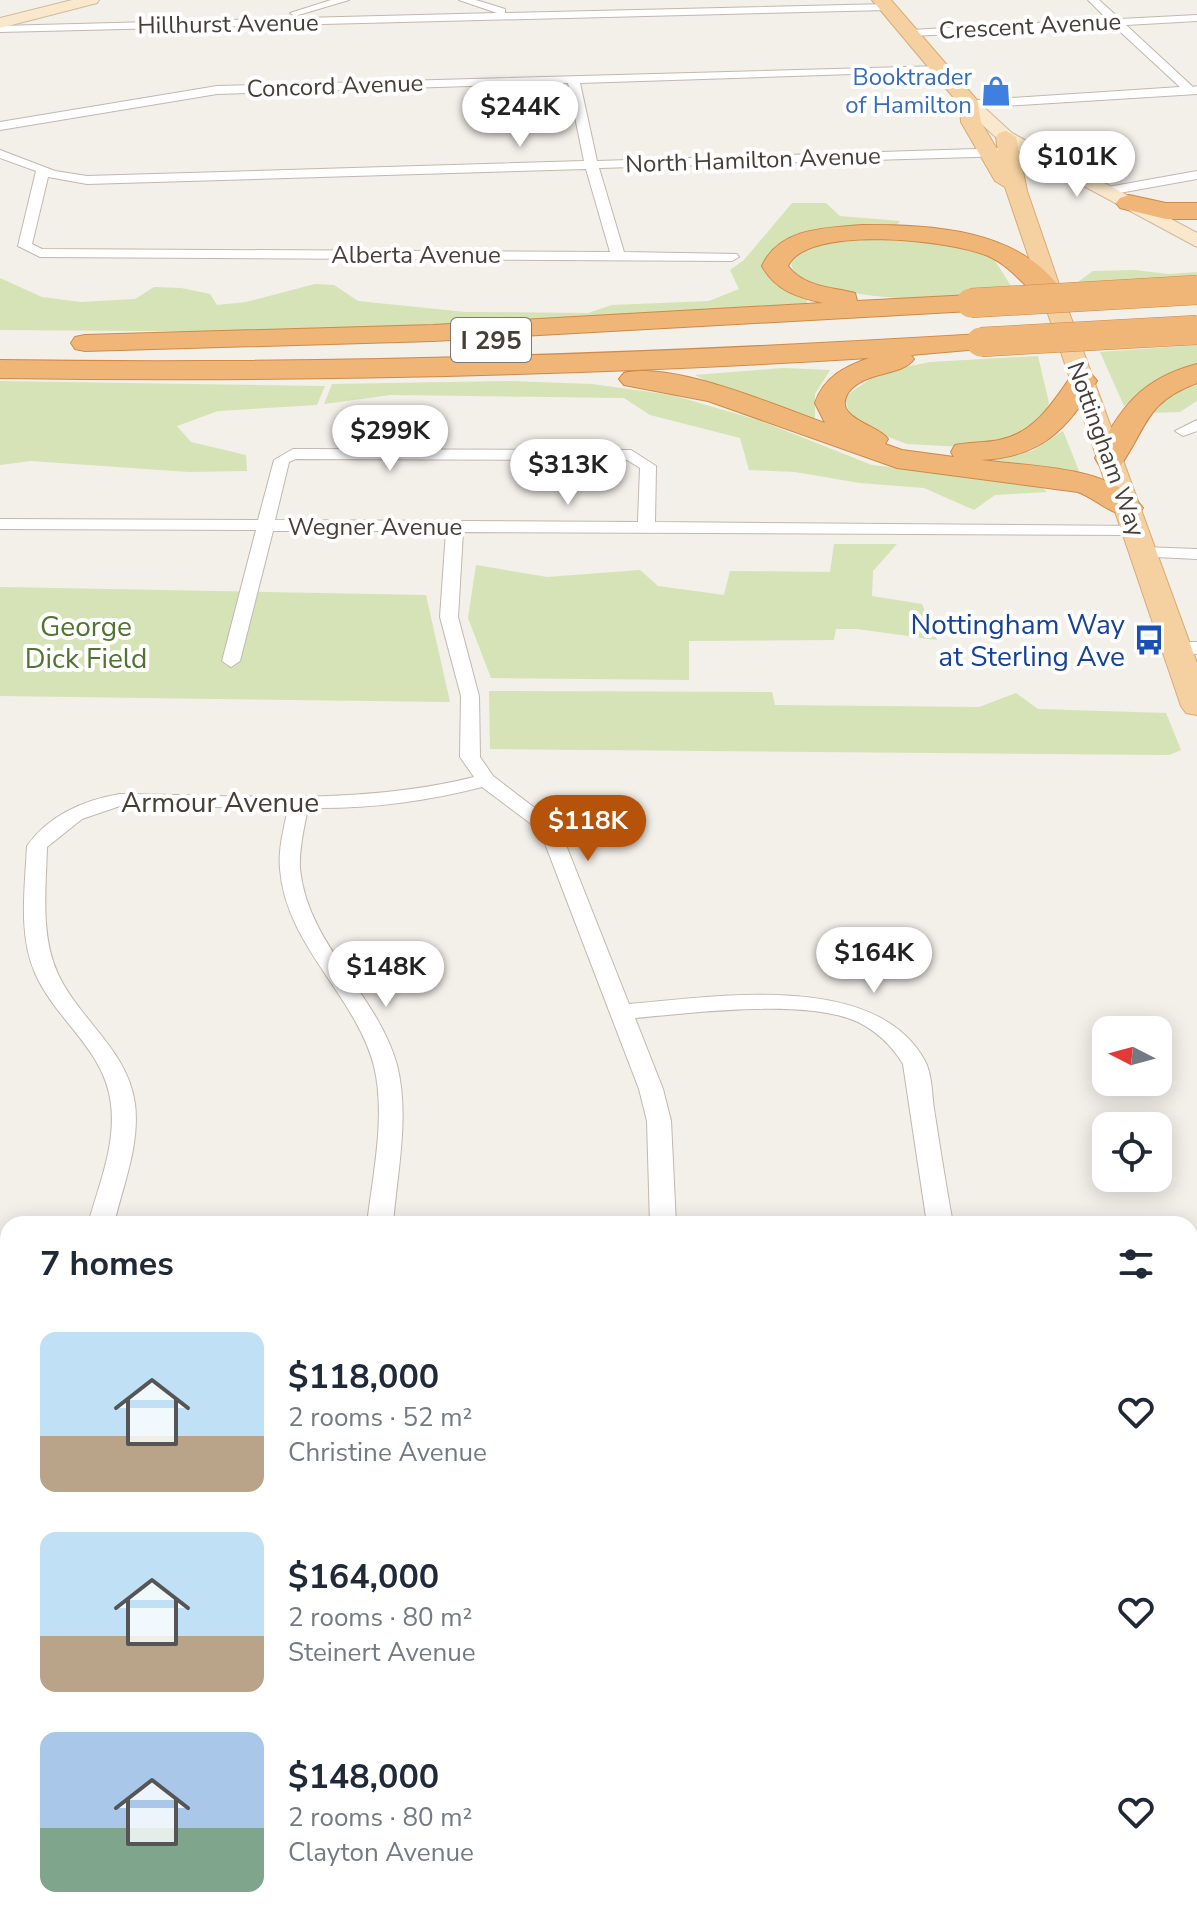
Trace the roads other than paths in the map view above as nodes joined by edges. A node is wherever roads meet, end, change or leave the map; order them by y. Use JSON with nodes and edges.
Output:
{"nodes":[{"id":1,"x":91,"y":0,"type":"edge"},
{"id":2,"x":344,"y":0,"type":"edge"},
{"id":3,"x":464,"y":0,"type":"edge"},
{"id":4,"x":585,"y":0,"type":"edge"},
{"id":5,"x":1093,"y":0,"type":"edge"},
{"id":6,"x":885,"y":4,"type":"edge"},
{"id":7,"x":523,"y":16,"type":"junction"},
{"id":8,"x":1197,"y":18,"type":"edge"},
{"id":9,"x":1116,"y":22,"type":"junction"},
{"id":10,"x":260,"y":23,"type":"junction"},
{"id":11,"x":0,"y":26,"type":"edge"},
{"id":12,"x":911,"y":33,"type":"junction"},
{"id":13,"x":941,"y":69,"type":"junction"},
{"id":14,"x":573,"y":80,"type":"junction"},
{"id":15,"x":1194,"y":90,"type":"edge"},
{"id":16,"x":970,"y":104,"type":"junction"},
{"id":17,"x":67,"y":115,"type":"junction"},
{"id":18,"x":0,"y":126,"type":"edge"},
{"id":19,"x":1001,"y":147,"type":"junction"},
{"id":20,"x":0,"y":154,"type":"edge"},
{"id":21,"x":29,"y":162,"type":"junction"},
{"id":22,"x":593,"y":165,"type":"junction"},
{"id":23,"x":43,"y":169,"type":"junction"},
{"id":24,"x":1067,"y":169,"type":"junction"},
{"id":25,"x":1197,"y":175,"type":"edge"},
{"id":26,"x":1016,"y":191,"type":"junction"},
{"id":27,"x":1118,"y":197,"type":"junction"},
{"id":28,"x":1197,"y":211,"type":"edge"},
{"id":29,"x":1197,"y":241,"type":"edge"},
{"id":30,"x":618,"y":256,"type":"junction"},
{"id":31,"x":732,"y":257,"type":"dead end"},
{"id":32,"x":1197,"y":290,"type":"edge"},
{"id":33,"x":1050,"y":293,"type":"junction"},
{"id":34,"x":1197,"y":302,"type":"edge"},
{"id":35,"x":918,"y":306,"type":"junction"},
{"id":36,"x":980,"y":328,"type":"junction"},
{"id":37,"x":1197,"y":330,"type":"edge"},
{"id":38,"x":1197,"y":336,"type":"edge"},
{"id":39,"x":0,"y":343,"type":"edge"},
{"id":40,"x":56,"y":344,"type":"junction"},
{"id":41,"x":417,"y":368,"type":"junction"},
{"id":42,"x":0,"y":369,"type":"edge"},
{"id":43,"x":1197,"y":373,"type":"edge"},
{"id":44,"x":1082,"y":381,"type":"junction"},
{"id":45,"x":1110,"y":458,"type":"junction"},
{"id":46,"x":0,"y":524,"type":"edge"},
{"id":47,"x":263,"y":527,"type":"junction"},
{"id":48,"x":455,"y":527,"type":"junction"},
{"id":49,"x":646,"y":528,"type":"junction"},
{"id":50,"x":1135,"y":530,"type":"junction"},
{"id":51,"x":1197,"y":554,"type":"edge"},
{"id":52,"x":1187,"y":648,"type":"edge"},
{"id":53,"x":231,"y":661,"type":"dead end"},
{"id":54,"x":1197,"y":706,"type":"edge"},
{"id":55,"x":486,"y":780,"type":"junction"},
{"id":56,"x":299,"y":802,"type":"junction"},
{"id":57,"x":622,"y":1012,"type":"junction"},
{"id":58,"x":103,"y":1216,"type":"edge"},
{"id":59,"x":381,"y":1216,"type":"edge"},
{"id":60,"x":663,"y":1216,"type":"edge"},
{"id":61,"x":939,"y":1216,"type":"edge"}],
"edges":[{"from":1,"to":11,"type":"main road"},
{"from":2,"to":10,"type":"street"},
{"from":3,"to":7,"type":"street"},
{"from":4,"to":7,"type":"street"},
{"from":5,"to":9,"type":"street"},
{"from":6,"to":7,"type":"street","name":"Hillhurst Avenue"},
{"from":6,"to":12,"type":"main road","name":"Nottingham Way"},
{"from":7,"to":10,"type":"street","name":"Hillhurst Avenue"},
{"from":8,"to":9,"type":"street","name":"Crescent Avenue"},
{"from":9,"to":12,"type":"street","name":"Crescent Avenue"},
{"from":9,"to":15,"type":"street"},
{"from":10,"to":11,"type":"street","name":"Hillhurst Avenue"},
{"from":12,"to":13,"type":"main road","name":"Nottingham Way"},
{"from":13,"to":14,"type":"street","name":"Concord Avenue"},
{"from":13,"to":16,"type":"main road","name":"Nottingham Way"},
{"from":14,"to":17,"type":"street","name":"Concord Avenue"},
{"from":14,"to":22,"type":"street"},
{"from":15,"to":16,"type":"street"},
{"from":16,"to":19,"type":"main road","name":"Nottingham Way"},
{"from":17,"to":18,"type":"street","name":"Concord Avenue"},
{"from":17,"to":21,"type":"street","name":"Concord Avenue"},
{"from":19,"to":22,"type":"street","name":"North Hamilton Avenue"},
{"from":19,"to":24,"type":"main road"},
{"from":19,"to":26,"type":"main road","name":"Nottingham Way"},
{"from":20,"to":21,"type":"street","name":"North Hamilton Avenue"},
{"from":21,"to":23,"type":"street","name":"North Hamilton Avenue"},
{"from":22,"to":23,"type":"street","name":"North Hamilton Avenue"},
{"from":22,"to":30,"type":"street"},
{"from":23,"to":30,"type":"street","name":"Alberta Avenue"},
{"from":24,"to":26,"type":"main road"},
{"from":24,"to":27,"type":"main road"},
{"from":25,"to":27,"type":"street"},
{"from":26,"to":33,"type":"main road","name":"Nottingham Way"},
{"from":27,"to":28,"type":"highway"},
{"from":27,"to":29,"type":"main road"},
{"from":30,"to":31,"type":"street","name":"Alberta Avenue"},
{"from":32,"to":36,"type":"highway","bridge":true},
{"from":33,"to":35,"type":"highway"},
{"from":33,"to":44,"type":"main road","name":"Nottingham Way"},
{"from":34,"to":36,"type":"highway","number":"I 295"},
{"from":35,"to":36,"type":"highway"},
{"from":35,"to":40,"type":"highway"},
{"from":36,"to":37,"type":"highway","number":"I 295","bridge":true},
{"from":36,"to":38,"type":"highway"},
{"from":36,"to":40,"type":"highway","number":"I 295"},
{"from":36,"to":41,"type":"highway","number":"I 295"},
{"from":36,"to":44,"type":"highway"},
{"from":39,"to":40,"type":"highway","number":"I 295"},
{"from":41,"to":42,"type":"highway","number":"I 295"},
{"from":41,"to":50,"type":"highway"},
{"from":43,"to":45,"type":"highway"},
{"from":44,"to":45,"type":"main road","name":"Nottingham Way"},
{"from":45,"to":50,"type":"main road","name":"Nottingham Way"},
{"from":46,"to":47,"type":"street","name":"Wegner Avenue"},
{"from":47,"to":48,"type":"street","name":"Wegner Avenue"},
{"from":47,"to":49,"type":"street"},
{"from":47,"to":53,"type":"street"},
{"from":48,"to":49,"type":"street","name":"Wegner Avenue"},
{"from":48,"to":55,"type":"street"},
{"from":49,"to":50,"type":"street","name":"Wegner Avenue"},
{"from":50,"to":51,"type":"street","name":"Wegner Avenue"},
{"from":50,"to":52,"type":"main road","name":"Nottingham Way"},
{"from":52,"to":54,"type":"main road","name":"Nottingham Way"},
{"from":55,"to":56,"type":"street","name":"Armour Avenue"},
{"from":55,"to":57,"type":"street"},
{"from":56,"to":58,"type":"street","name":"Armour Avenue"},
{"from":56,"to":59,"type":"street"},
{"from":57,"to":60,"type":"street"},
{"from":57,"to":61,"type":"street"}]}
